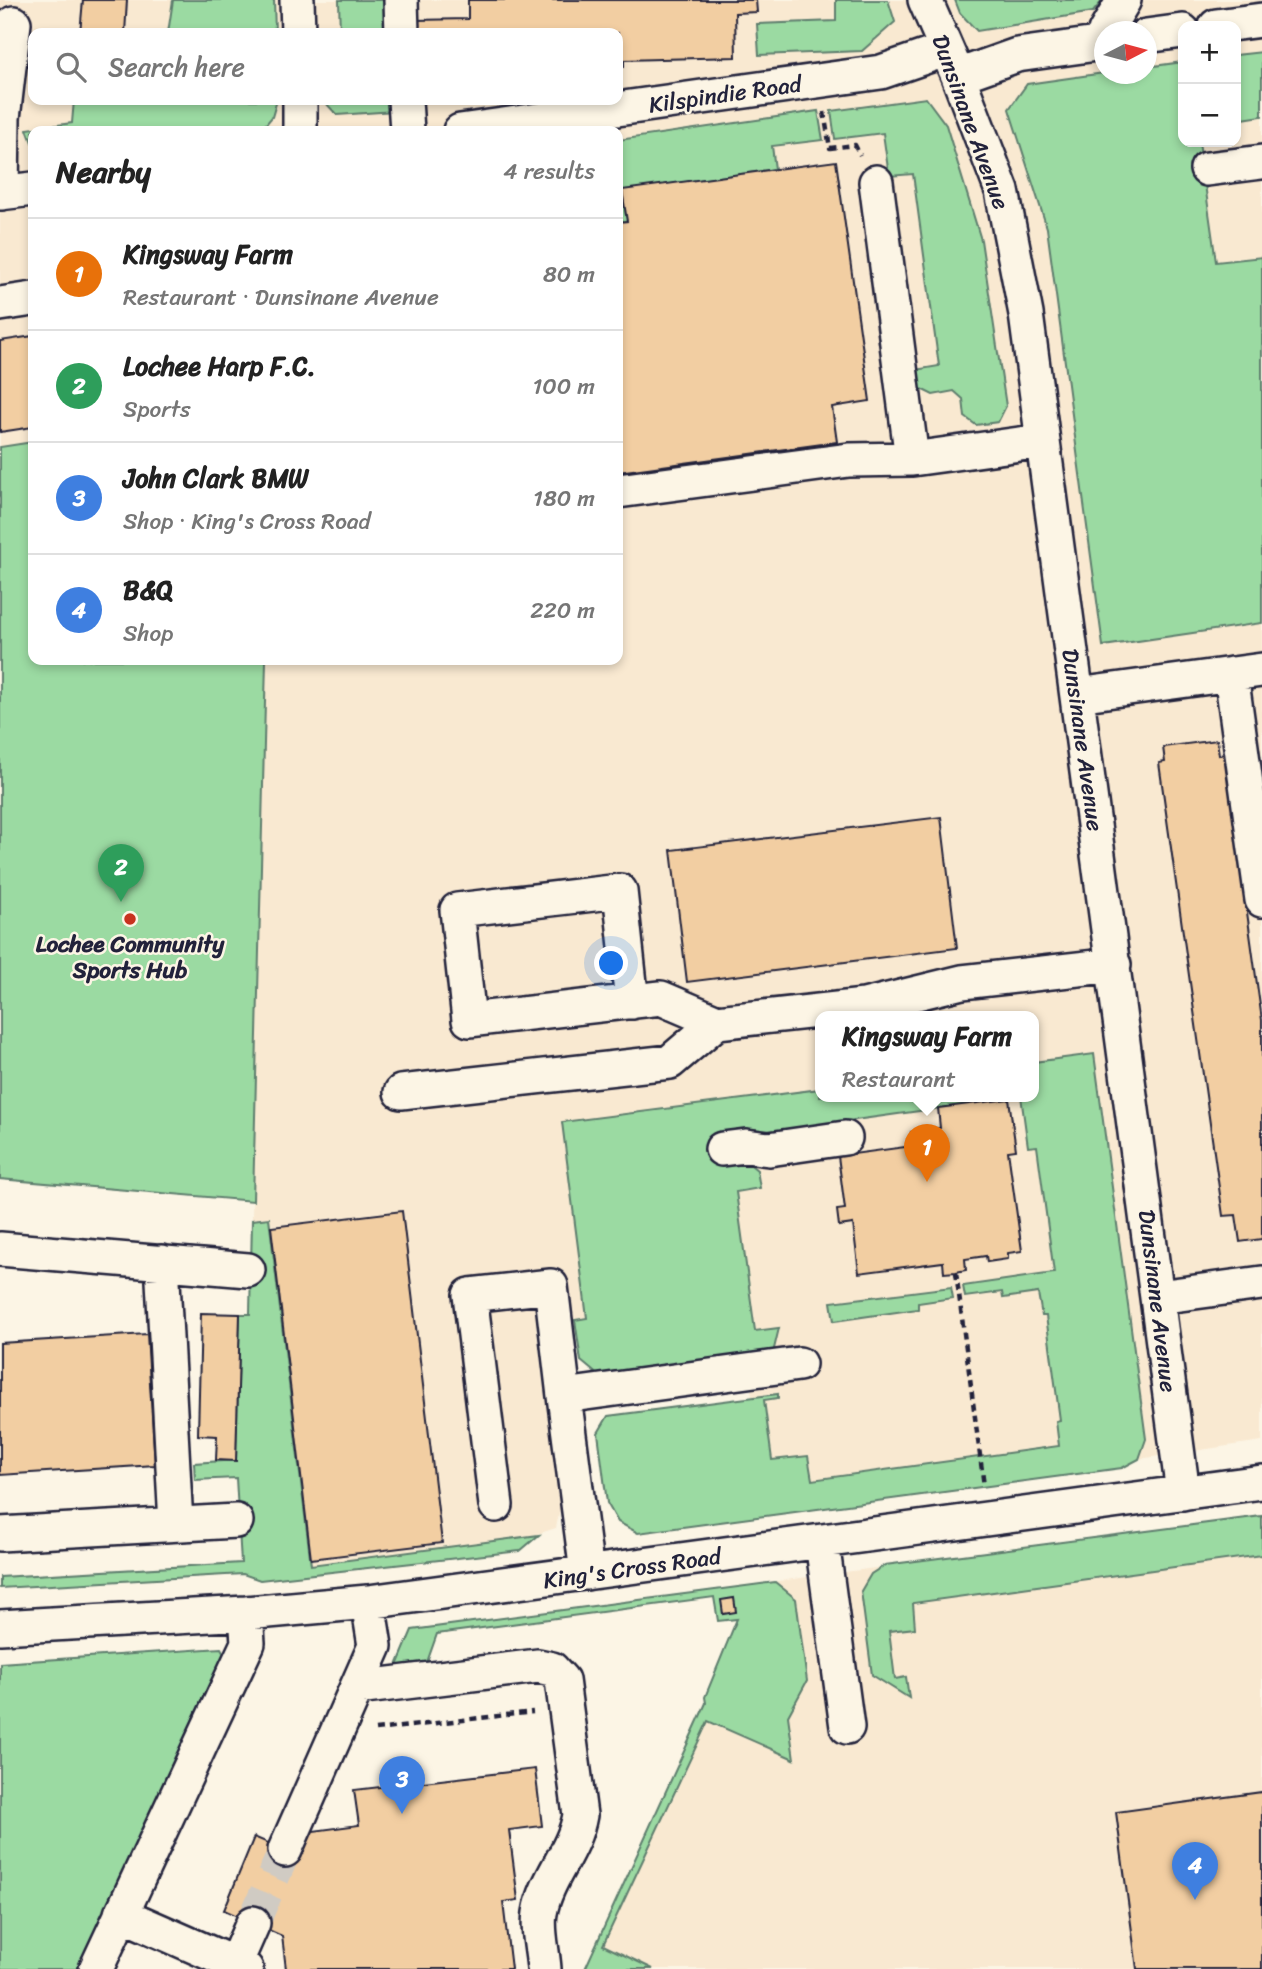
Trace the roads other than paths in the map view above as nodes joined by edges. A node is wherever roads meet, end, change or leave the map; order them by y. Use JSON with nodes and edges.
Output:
{"nodes":[{"id":1,"x":297,"y":0,"type":"edge"},
{"id":2,"x":401,"y":0,"type":"edge"},
{"id":3,"x":925,"y":0,"type":"edge"},
{"id":4,"x":1124,"y":0,"type":"edge"},
{"id":5,"x":1262,"y":20,"type":"edge"},
{"id":6,"x":1112,"y":21,"type":"edge"},
{"id":7,"x":14,"y":23,"type":"dead end"},
{"id":8,"x":1241,"y":23,"type":"edge"},
{"id":9,"x":298,"y":28,"type":"edge"},
{"id":10,"x":402,"y":28,"type":"edge"},
{"id":11,"x":1178,"y":32,"type":"edge"},
{"id":12,"x":1157,"y":35,"type":"edge"},
{"id":13,"x":1094,"y":39,"type":"edge"},
{"id":14,"x":952,"y":63,"type":"junction"},
{"id":15,"x":300,"y":105,"type":"edge"},
{"id":16,"x":405,"y":105,"type":"edge"},
{"id":17,"x":300,"y":126,"type":"edge"},
{"id":18,"x":407,"y":126,"type":"edge"},
{"id":19,"x":495,"y":126,"type":"edge"},
{"id":20,"x":1262,"y":162,"type":"edge"},
{"id":21,"x":1207,"y":169,"type":"dead end"},
{"id":22,"x":876,"y":182,"type":"road end"},
{"id":23,"x":12,"y":191,"type":"edge"},
{"id":24,"x":28,"y":300,"type":"edge"},
{"id":25,"x":0,"y":303,"type":"edge"},
{"id":26,"x":1042,"y":440,"type":"junction"},
{"id":27,"x":912,"y":459,"type":"junction"},
{"id":28,"x":623,"y":490,"type":"edge"},
{"id":29,"x":1246,"y":672,"type":"edge"},
{"id":30,"x":1077,"y":695,"type":"junction"},
{"id":31,"x":1262,"y":900,"type":"edge"},
{"id":32,"x":1114,"y":965,"type":"junction"},
{"id":33,"x":632,"y":1002,"type":"junction"},
{"id":34,"x":815,"y":1011,"type":"edge"},
{"id":35,"x":818,"y":1011,"type":"edge"},
{"id":36,"x":717,"y":1022,"type":"junction"},
{"id":37,"x":401,"y":1092,"type":"dead end"},
{"id":38,"x":845,"y":1138,"type":"dead end"},
{"id":39,"x":722,"y":1149,"type":"dead end"},
{"id":40,"x":0,"y":1249,"type":"edge"},
{"id":41,"x":162,"y":1262,"type":"junction"},
{"id":42,"x":248,"y":1270,"type":"dead end"},
{"id":43,"x":1262,"y":1283,"type":"edge"},
{"id":44,"x":1157,"y":1297,"type":"junction"},
{"id":45,"x":799,"y":1364,"type":"dead end"},
{"id":46,"x":564,"y":1396,"type":"junction"},
{"id":47,"x":1262,"y":1482,"type":"edge"},
{"id":48,"x":1183,"y":1493,"type":"junction"},
{"id":49,"x":496,"y":1505,"type":"dead end"},
{"id":50,"x":236,"y":1521,"type":"dead end"},
{"id":51,"x":176,"y":1524,"type":"junction"},
{"id":52,"x":0,"y":1534,"type":"edge"},
{"id":53,"x":822,"y":1542,"type":"junction"},
{"id":54,"x":587,"y":1573,"type":"junction"},
{"id":55,"x":368,"y":1602,"type":"junction"},
{"id":56,"x":246,"y":1613,"type":"junction"},
{"id":57,"x":0,"y":1627,"type":"edge"},
{"id":58,"x":358,"y":1688,"type":"junction"},
{"id":59,"x":847,"y":1727,"type":"dead end"},
{"id":60,"x":285,"y":1850,"type":"tunnel mouth"},
{"id":61,"x":121,"y":1914,"type":"junction"},
{"id":62,"x":253,"y":1923,"type":"tunnel mouth"},
{"id":63,"x":240,"y":1966,"type":"edge"},
{"id":64,"x":96,"y":1969,"type":"edge"},
{"id":65,"x":544,"y":1969,"type":"edge"}],
"edges":[{"from":1,"to":9,"type":"street"},
{"from":2,"to":10,"type":"street"},
{"from":3,"to":14,"type":"street","name":"Dunsinane Avenue"},
{"from":4,"to":6,"type":"street"},
{"from":5,"to":8,"type":"street"},
{"from":7,"to":23,"type":"street"},
{"from":11,"to":12,"type":"street"},
{"from":13,"to":14,"type":"street","name":"Kilspindie Road"},
{"from":14,"to":19,"type":"street","name":"Kilspindie Road"},
{"from":14,"to":26,"type":"street","name":"Dunsinane Avenue"},
{"from":15,"to":17,"type":"street"},
{"from":16,"to":18,"type":"street"},
{"from":20,"to":21,"type":"street"},
{"from":22,"to":27,"type":"street"},
{"from":24,"to":25,"type":"street"},
{"from":26,"to":27,"type":"street"},
{"from":26,"to":30,"type":"street","name":"Dunsinane Avenue"},
{"from":27,"to":28,"type":"street"},
{"from":29,"to":30,"type":"street"},
{"from":29,"to":31,"type":"street"},
{"from":30,"to":32,"type":"street","name":"Dunsinane Avenue"},
{"from":32,"to":35,"type":"street"},
{"from":32,"to":44,"type":"street","name":"Dunsinane Avenue"},
{"from":33,"to":33,"type":"street"},
{"from":33,"to":36,"type":"street"},
{"from":34,"to":36,"type":"street"},
{"from":36,"to":37,"type":"street"},
{"from":38,"to":39,"type":"street"},
{"from":40,"to":41,"type":"street"},
{"from":41,"to":42,"type":"street"},
{"from":41,"to":51,"type":"street"},
{"from":43,"to":44,"type":"street"},
{"from":44,"to":48,"type":"street","name":"Dunsinane Avenue"},
{"from":45,"to":46,"type":"street"},
{"from":46,"to":49,"type":"street"},
{"from":46,"to":54,"type":"street"},
{"from":47,"to":48,"type":"street","name":"King's Cross Road"},
{"from":48,"to":53,"type":"street","name":"King's Cross Road"},
{"from":50,"to":51,"type":"street"},
{"from":51,"to":52,"type":"street"},
{"from":53,"to":54,"type":"street","name":"King's Cross Road"},
{"from":53,"to":59,"type":"street"},
{"from":54,"to":55,"type":"street","name":"King's Cross Road"},
{"from":55,"to":56,"type":"street","name":"King's Cross Road"},
{"from":55,"to":58,"type":"street"},
{"from":56,"to":57,"type":"street","name":"King's Cross Road"},
{"from":56,"to":61,"type":"street"},
{"from":58,"to":60,"type":"street"},
{"from":58,"to":65,"type":"street"},
{"from":61,"to":63,"type":"street"},
{"from":61,"to":64,"type":"street"},
{"from":62,"to":63,"type":"street"}]}
